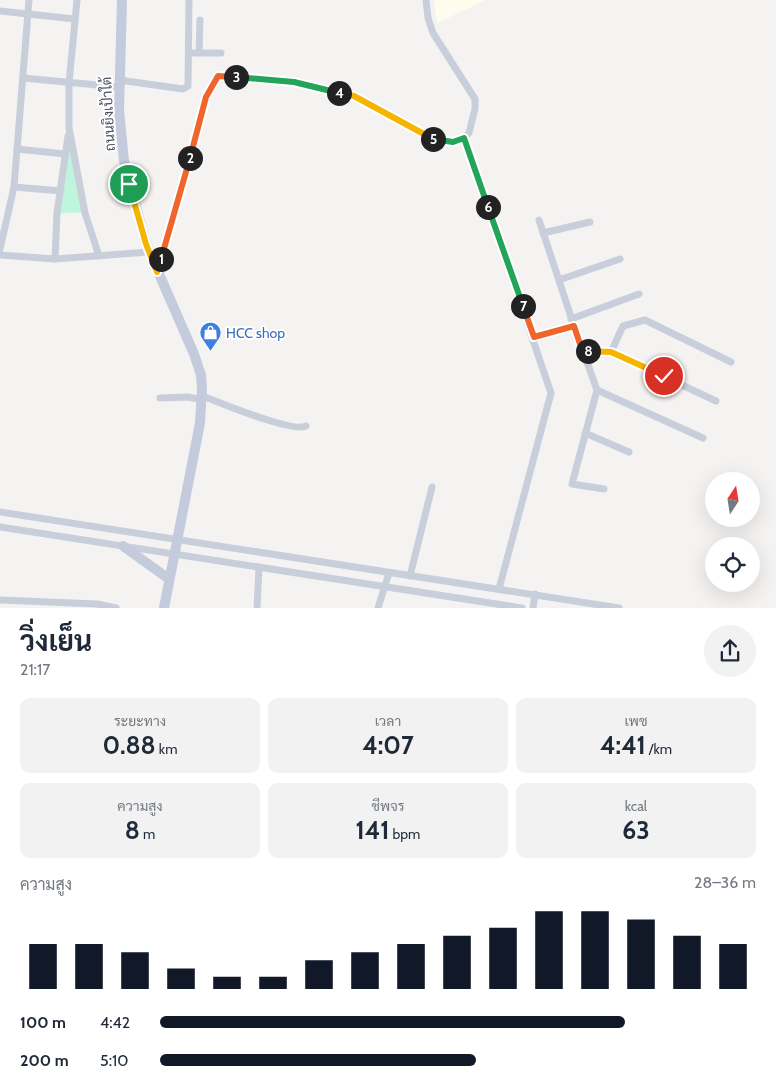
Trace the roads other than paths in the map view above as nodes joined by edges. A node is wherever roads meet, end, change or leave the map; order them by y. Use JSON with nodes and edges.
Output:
{"nodes":[{"id":1,"x":29,"y":0,"type":"edge"},
{"id":2,"x":77,"y":0,"type":"edge"},
{"id":3,"x":122,"y":0,"type":"edge"},
{"id":4,"x":189,"y":0,"type":"edge"},
{"id":5,"x":422,"y":0,"type":"edge"},
{"id":6,"x":426,"y":0,"type":"edge"},
{"id":7,"x":0,"y":12,"type":"edge"},
{"id":8,"x":27,"y":15,"type":"junction"},
{"id":9,"x":428,"y":18,"type":"junction"},
{"id":10,"x":75,"y":19,"type":"junction"},
{"id":11,"x":200,"y":20,"type":"dead end"},
{"id":12,"x":190,"y":53,"type":"junction"},
{"id":13,"x":199,"y":53,"type":"junction"},
{"id":14,"x":221,"y":53,"type":"dead end"},
{"id":15,"x":23,"y":78,"type":"junction"},
{"id":16,"x":69,"y":83,"type":"junction"},
{"id":17,"x":118,"y":84,"type":"junction"},
{"id":18,"x":69,"y":128,"type":"junction"},
{"id":19,"x":464,"y":138,"type":"junction"},
{"id":20,"x":17,"y":148,"type":"junction"},
{"id":21,"x":66,"y":154,"type":"junction"},
{"id":22,"x":14,"y":187,"type":"junction"},
{"id":23,"x":60,"y":191,"type":"junction"},
{"id":24,"x":538,"y":220,"type":"dead end"},
{"id":25,"x":590,"y":222,"type":"dead end"},
{"id":26,"x":543,"y":233,"type":"junction"},
{"id":27,"x":0,"y":249,"type":"edge"},
{"id":28,"x":149,"y":252,"type":"junction"},
{"id":29,"x":0,"y":255,"type":"edge"},
{"id":30,"x":99,"y":256,"type":"junction"},
{"id":31,"x":55,"y":259,"type":"junction"},
{"id":32,"x":620,"y":259,"type":"dead end"},
{"id":33,"x":157,"y":272,"type":"junction"},
{"id":34,"x":559,"y":280,"type":"junction"},
{"id":35,"x":640,"y":294,"type":"dead end"},
{"id":36,"x":573,"y":323,"type":"junction"},
{"id":37,"x":534,"y":337,"type":"junction"},
{"id":38,"x":582,"y":350,"type":"junction"},
{"id":39,"x":611,"y":352,"type":"junction"},
{"id":40,"x":731,"y":362,"type":"dead end"},
{"id":41,"x":597,"y":390,"type":"junction"},
{"id":42,"x":160,"y":398,"type":"dead end"},
{"id":43,"x":203,"y":398,"type":"junction"},
{"id":44,"x":716,"y":400,"type":"dead end"},
{"id":45,"x":306,"y":426,"type":"dead end"},
{"id":46,"x":585,"y":433,"type":"junction"},
{"id":47,"x":702,"y":438,"type":"dead end"},
{"id":48,"x":630,"y":452,"type":"dead end"},
{"id":49,"x":432,"y":487,"type":"dead end"},
{"id":50,"x":604,"y":488,"type":"dead end"},
{"id":51,"x":0,"y":512,"type":"edge"},
{"id":52,"x":0,"y":527,"type":"edge"},
{"id":53,"x":176,"y":540,"type":"junction"},
{"id":54,"x":122,"y":546,"type":"junction"},
{"id":55,"x":174,"y":554,"type":"junction"},
{"id":56,"x":259,"y":568,"type":"junction"},
{"id":57,"x":389,"y":574,"type":"junction"},
{"id":58,"x":410,"y":576,"type":"junction"},
{"id":59,"x":169,"y":579,"type":"junction"},
{"id":60,"x":386,"y":584,"type":"junction"},
{"id":61,"x":499,"y":589,"type":"junction"},
{"id":62,"x":535,"y":596,"type":"junction"},
{"id":63,"x":0,"y":600,"type":"edge"},
{"id":64,"x":31,"y":604,"type":"edge"},
{"id":65,"x":97,"y":606,"type":"edge"},
{"id":66,"x":533,"y":607,"type":"edge"},
{"id":67,"x":116,"y":608,"type":"edge"},
{"id":68,"x":164,"y":608,"type":"edge"},
{"id":69,"x":257,"y":608,"type":"edge"},
{"id":70,"x":378,"y":608,"type":"edge"},
{"id":71,"x":522,"y":608,"type":"edge"},
{"id":72,"x":619,"y":608,"type":"edge"}],
"edges":[{"from":1,"to":8,"type":"street"},
{"from":2,"to":10,"type":"street"},
{"from":3,"to":17,"type":"main road","name":"ถนนยิงเป้าใต้"},
{"from":4,"to":12,"type":"street"},
{"from":5,"to":9,"type":"street"},
{"from":6,"to":9,"type":"street"},
{"from":7,"to":8,"type":"street"},
{"from":8,"to":10,"type":"street"},
{"from":8,"to":15,"type":"street"},
{"from":9,"to":19,"type":"street"},
{"from":10,"to":16,"type":"street"},
{"from":11,"to":13,"type":"street"},
{"from":12,"to":13,"type":"street"},
{"from":12,"to":17,"type":"street"},
{"from":13,"to":14,"type":"street"},
{"from":15,"to":16,"type":"street"},
{"from":15,"to":20,"type":"street"},
{"from":16,"to":17,"type":"street"},
{"from":16,"to":18,"type":"street"},
{"from":17,"to":28,"type":"main road","name":"ถนนยิงเป้าใต้"},
{"from":18,"to":21,"type":"street"},
{"from":18,"to":30,"type":"street"},
{"from":19,"to":33,"type":"street"},
{"from":19,"to":37,"type":"street"},
{"from":20,"to":21,"type":"street"},
{"from":20,"to":22,"type":"street"},
{"from":21,"to":23,"type":"street"},
{"from":22,"to":23,"type":"street"},
{"from":22,"to":27,"type":"street"},
{"from":23,"to":31,"type":"street"},
{"from":24,"to":26,"type":"street"},
{"from":25,"to":26,"type":"street"},
{"from":26,"to":34,"type":"street"},
{"from":28,"to":30,"type":"street"},
{"from":28,"to":33,"type":"main road","name":"ถนนยิงเป้าใต้"},
{"from":29,"to":31,"type":"street"},
{"from":30,"to":31,"type":"street"},
{"from":32,"to":34,"type":"street"},
{"from":33,"to":43,"type":"main road","name":"ถนนยิงเป้าใต้"},
{"from":34,"to":36,"type":"street"},
{"from":35,"to":36,"type":"street"},
{"from":36,"to":37,"type":"street"},
{"from":36,"to":38,"type":"street"},
{"from":37,"to":61,"type":"street"},
{"from":38,"to":39,"type":"street"},
{"from":38,"to":41,"type":"street"},
{"from":39,"to":40,"type":"street"},
{"from":39,"to":44,"type":"street"},
{"from":41,"to":46,"type":"street"},
{"from":41,"to":47,"type":"street"},
{"from":42,"to":43,"type":"street"},
{"from":43,"to":45,"type":"street"},
{"from":43,"to":53,"type":"main road","name":"ถนนยิงเป้าใต้"},
{"from":46,"to":48,"type":"street"},
{"from":46,"to":50,"type":"street"},
{"from":49,"to":58,"type":"street"},
{"from":51,"to":53,"type":"street"},
{"from":52,"to":54,"type":"street"},
{"from":53,"to":55,"type":"main road","name":"ถนนยิงเป้าใต้"},
{"from":53,"to":57,"type":"street"},
{"from":54,"to":55,"type":"street"},
{"from":54,"to":59,"type":"main road"},
{"from":55,"to":56,"type":"street"},
{"from":55,"to":59,"type":"main road","name":"ถนนยิงเป้าใต้"},
{"from":56,"to":60,"type":"street"},
{"from":56,"to":69,"type":"street"},
{"from":57,"to":58,"type":"street"},
{"from":57,"to":60,"type":"street"},
{"from":58,"to":61,"type":"street"},
{"from":59,"to":68,"type":"main road","name":"ถนนยิงเป้าใต้"},
{"from":60,"to":70,"type":"street"},
{"from":60,"to":71,"type":"street"},
{"from":61,"to":62,"type":"street"},
{"from":62,"to":66,"type":"street"},
{"from":62,"to":72,"type":"street"},
{"from":63,"to":64,"type":"street"},
{"from":64,"to":65,"type":"street"},
{"from":65,"to":67,"type":"street"}]}
